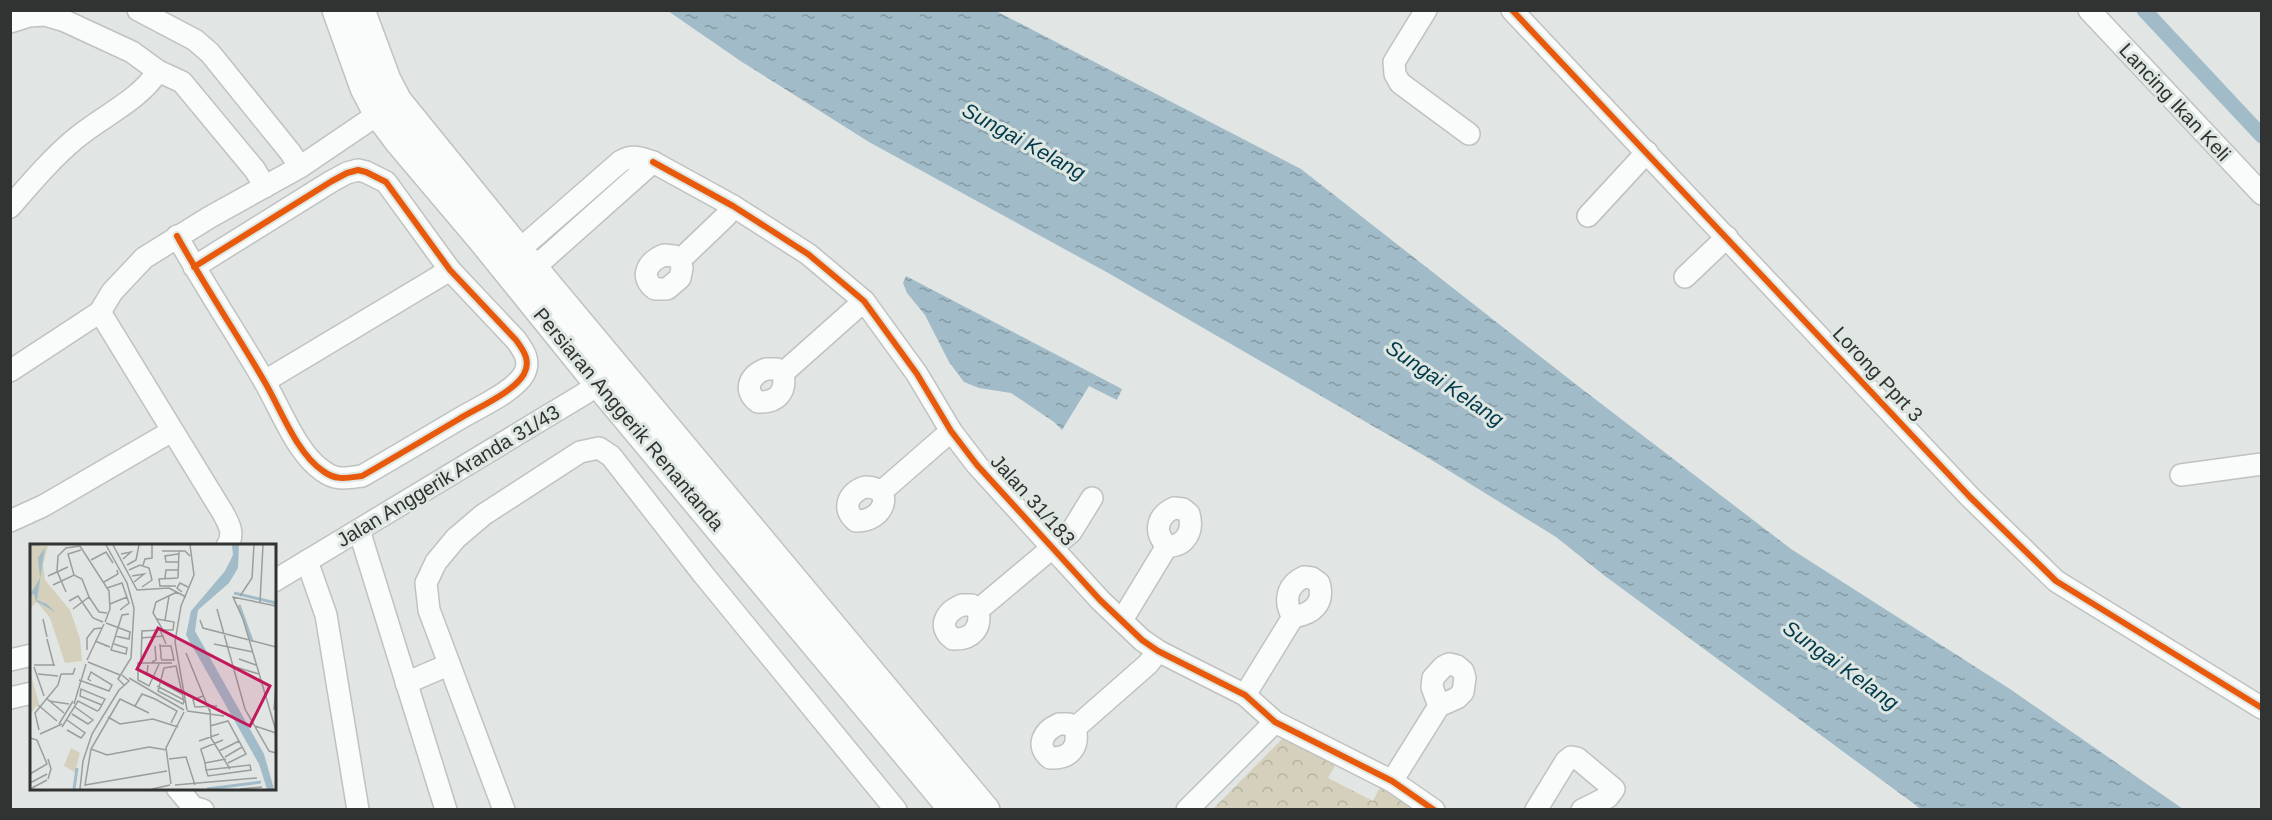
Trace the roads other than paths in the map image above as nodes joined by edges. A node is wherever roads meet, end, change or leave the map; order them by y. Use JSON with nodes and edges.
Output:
{"nodes":[{"id":1,"x":138,"y":10,"type":"edge"},
{"id":2,"x":336,"y":10,"type":"edge"},
{"id":3,"x":361,"y":10,"type":"edge"},
{"id":4,"x":1426,"y":10,"type":"edge"},
{"id":5,"x":1512,"y":10,"type":"edge"},
{"id":6,"x":2089,"y":10,"type":"edge"},
{"id":7,"x":10,"y":22,"type":"edge"},
{"id":8,"x":158,"y":71,"type":"junction"},
{"id":9,"x":388,"y":107,"type":"junction"},
{"id":10,"x":1469,"y":134,"type":"dead end"},
{"id":11,"x":1647,"y":152,"type":"junction"},
{"id":12,"x":653,"y":162,"type":"junction"},
{"id":13,"x":300,"y":167,"type":"junction"},
{"id":14,"x":265,"y":188,"type":"junction"},
{"id":15,"x":2262,"y":194,"type":"edge"},
{"id":16,"x":733,"y":206,"type":"junction"},
{"id":17,"x":10,"y":207,"type":"edge"},
{"id":18,"x":562,"y":213,"type":"junction"},
{"id":19,"x":1588,"y":216,"type":"dead end"},
{"id":20,"x":577,"y":230,"type":"junction"},
{"id":21,"x":177,"y":236,"type":"junction"},
{"id":22,"x":1727,"y":237,"type":"junction"},
{"id":23,"x":527,"y":259,"type":"junction"},
{"id":24,"x":680,"y":260,"type":"dead end"},
{"id":25,"x":194,"y":267,"type":"junction"},
{"id":26,"x":450,"y":270,"type":"junction"},
{"id":27,"x":1685,"y":277,"type":"dead end"},
{"id":28,"x":864,"y":301,"type":"junction"},
{"id":29,"x":100,"y":312,"type":"junction"},
{"id":30,"x":10,"y":371,"type":"edge"},
{"id":31,"x":783,"y":373,"type":"dead end"},
{"id":32,"x":608,"y":377,"type":"junction"},
{"id":33,"x":265,"y":381,"type":"junction"},
{"id":34,"x":172,"y":431,"type":"junction"},
{"id":35,"x":951,"y":431,"type":"junction"},
{"id":36,"x":2262,"y":464,"type":"edge"},
{"id":37,"x":2181,"y":475,"type":"dead end"},
{"id":38,"x":881,"y":492,"type":"dead end"},
{"id":39,"x":1092,"y":498,"type":"dead end"},
{"id":40,"x":10,"y":521,"type":"edge"},
{"id":41,"x":359,"y":530,"type":"junction"},
{"id":42,"x":228,"y":544,"type":"edge"},
{"id":43,"x":1053,"y":546,"type":"junction"},
{"id":44,"x":1167,"y":546,"type":"dead end"},
{"id":45,"x":307,"y":561,"type":"junction"},
{"id":46,"x":276,"y":580,"type":"edge"},
{"id":47,"x":978,"y":610,"type":"dead end"},
{"id":48,"x":1293,"y":617,"type":"dead end"},
{"id":49,"x":1122,"y":620,"type":"junction"},
{"id":50,"x":1158,"y":651,"type":"junction"},
{"id":51,"x":30,"y":655,"type":"edge"},
{"id":52,"x":10,"y":660,"type":"edge"},
{"id":53,"x":448,"y":665,"type":"junction"},
{"id":54,"x":406,"y":683,"type":"junction"},
{"id":55,"x":30,"y":693,"type":"edge"},
{"id":56,"x":1245,"y":695,"type":"junction"},
{"id":57,"x":10,"y":698,"type":"edge"},
{"id":58,"x":1439,"y":706,"type":"dead end"},
{"id":59,"x":2262,"y":708,"type":"edge"},
{"id":60,"x":1275,"y":722,"type":"junction"},
{"id":61,"x":1076,"y":728,"type":"dead end"},
{"id":62,"x":1392,"y":781,"type":"junction"},
{"id":63,"x":178,"y":790,"type":"edge"},
{"id":64,"x":203,"y":810,"type":"edge"},
{"id":65,"x":358,"y":810,"type":"edge"},
{"id":66,"x":446,"y":810,"type":"edge"},
{"id":67,"x":504,"y":810,"type":"edge"},
{"id":68,"x":896,"y":810,"type":"edge"},
{"id":69,"x":953,"y":810,"type":"edge"},
{"id":70,"x":986,"y":810,"type":"edge"},
{"id":71,"x":1187,"y":810,"type":"edge"},
{"id":72,"x":1434,"y":810,"type":"edge"},
{"id":73,"x":1536,"y":810,"type":"edge"},
{"id":74,"x":1581,"y":810,"type":"edge"}],
"edges":[{"from":1,"to":13,"type":"street"},
{"from":2,"to":9,"type":"main road","name":"Persiaran Anggerik Renantanda"},
{"from":3,"to":9,"type":"main road","name":"Persiaran Anggerik Renantanda"},
{"from":4,"to":10,"type":"street"},
{"from":5,"to":11,"type":"street","name":"Lorong Pprt 3"},
{"from":6,"to":15,"type":"street","name":"Lancing Ikan Keli"},
{"from":7,"to":8,"type":"street"},
{"from":8,"to":14,"type":"street"},
{"from":8,"to":17,"type":"street"},
{"from":9,"to":13,"type":"street"},
{"from":9,"to":23,"type":"main road","name":"Persiaran Anggerik Renantanda"},
{"from":9,"to":32,"type":"main road","name":"Persiaran Anggerik Renantanda"},
{"from":11,"to":19,"type":"street"},
{"from":11,"to":22,"type":"street","name":"Lorong Pprt 3"},
{"from":12,"to":16,"type":"street","name":"Jalan 31/183"},
{"from":12,"to":18,"type":"street"},
{"from":12,"to":20,"type":"street"},
{"from":13,"to":14,"type":"street"},
{"from":14,"to":21,"type":"street"},
{"from":16,"to":24,"type":"street"},
{"from":16,"to":28,"type":"street","name":"Jalan 31/183"},
{"from":18,"to":20,"type":"street"},
{"from":18,"to":23,"type":"street"},
{"from":20,"to":23,"type":"street"},
{"from":21,"to":25,"type":"street"},
{"from":21,"to":29,"type":"street"},
{"from":22,"to":27,"type":"street"},
{"from":22,"to":59,"type":"street","name":"Lorong Pprt 3"},
{"from":23,"to":32,"type":"main road","name":"Persiaran Anggerik Renantanda"},
{"from":25,"to":26,"type":"street"},
{"from":25,"to":33,"type":"street"},
{"from":26,"to":33,"type":"street"},
{"from":26,"to":33,"type":"street"},
{"from":28,"to":31,"type":"street"},
{"from":28,"to":35,"type":"street","name":"Jalan 31/183"},
{"from":29,"to":30,"type":"street"},
{"from":29,"to":34,"type":"street"},
{"from":32,"to":41,"type":"street","name":"Jalan Anggerik Aranda 31/43"},
{"from":32,"to":69,"type":"main road","name":"Persiaran Anggerik Renantanda"},
{"from":32,"to":70,"type":"main road","name":"Persiaran Anggerik Renantanda"},
{"from":34,"to":40,"type":"street"},
{"from":34,"to":42,"type":"street"},
{"from":35,"to":38,"type":"street"},
{"from":35,"to":43,"type":"street","name":"Jalan 31/183"},
{"from":36,"to":37,"type":"street"},
{"from":39,"to":43,"type":"street"},
{"from":41,"to":45,"type":"street","name":"Jalan Anggerik Aranda 31/43"},
{"from":41,"to":54,"type":"street"},
{"from":43,"to":47,"type":"street"},
{"from":43,"to":49,"type":"street","name":"Jalan 31/183"},
{"from":44,"to":49,"type":"street"},
{"from":45,"to":46,"type":"street","name":"Jalan Anggerik Aranda 31/43"},
{"from":45,"to":65,"type":"street"},
{"from":48,"to":56,"type":"street"},
{"from":49,"to":50,"type":"street","name":"Jalan 31/183"},
{"from":50,"to":56,"type":"street","name":"Jalan 31/183"},
{"from":50,"to":61,"type":"street"},
{"from":51,"to":52,"type":"street"},
{"from":53,"to":54,"type":"street"},
{"from":53,"to":67,"type":"street"},
{"from":53,"to":68,"type":"street"},
{"from":54,"to":66,"type":"street"},
{"from":55,"to":57,"type":"street"},
{"from":56,"to":60,"type":"street","name":"Jalan 31/183"},
{"from":58,"to":62,"type":"street"},
{"from":60,"to":62,"type":"street","name":"Jalan 31/183"},
{"from":60,"to":71,"type":"street"},
{"from":62,"to":72,"type":"street","name":"Jalan 31/183"},
{"from":63,"to":64,"type":"street"},
{"from":73,"to":74,"type":"street"}]}
